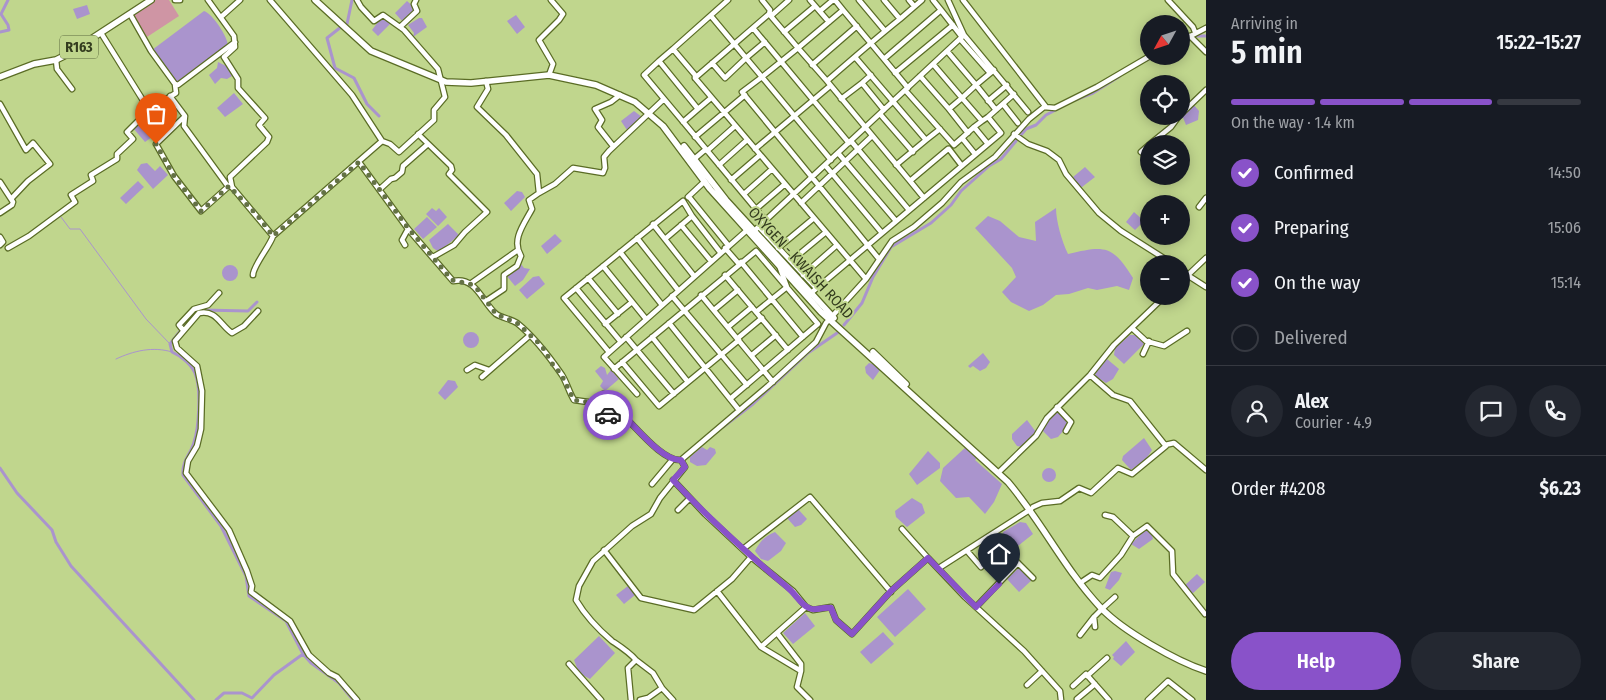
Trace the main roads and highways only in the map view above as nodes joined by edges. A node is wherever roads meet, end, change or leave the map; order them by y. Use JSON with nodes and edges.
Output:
{"nodes":[{"id":1,"x":151,"y":0,"type":"edge"},
{"id":2,"x":315,"y":0,"type":"edge"},
{"id":3,"x":320,"y":0,"type":"edge"},
{"id":4,"x":550,"y":74,"type":"junction"},
{"id":5,"x":0,"y":77,"type":"edge"},
{"id":6,"x":441,"y":78,"type":"junction"},
{"id":7,"x":649,"y":112,"type":"junction"},
{"id":8,"x":692,"y":161,"type":"junction"},
{"id":9,"x":750,"y":232,"type":"junction"},
{"id":10,"x":831,"y":317,"type":"junction"},
{"id":11,"x":1000,"y":471,"type":"junction"},
{"id":12,"x":1032,"y":508,"type":"junction"},
{"id":13,"x":1103,"y":608,"type":"junction"},
{"id":14,"x":1206,"y":669,"type":"edge"}],
"edges":[{"from":1,"to":5,"type":"main road","number":"R163"},
{"from":2,"to":6,"type":"main road","name":"OXYGEN - KWAISH ROAD"},
{"from":3,"to":6,"type":"main road","name":"OXYGEN - KWAISH ROAD"},
{"from":4,"to":6,"type":"main road","name":"OXYGEN - KWAISH ROAD"},
{"from":4,"to":6,"type":"main road","name":"OXYGEN - KWAISH ROAD"},
{"from":4,"to":7,"type":"main road","name":"OXYGEN - KWAISH ROAD"},
{"from":4,"to":7,"type":"main road","name":"OXYGEN - KWAISH ROAD"},
{"from":7,"to":8,"type":"main road","name":"OXYGEN - KWAISH ROAD"},
{"from":8,"to":9,"type":"main road","name":"OXYGEN - KWAISH ROAD"},
{"from":8,"to":9,"type":"main road","name":"OXYGEN - KWAISH ROAD"},
{"from":9,"to":10,"type":"main road","name":"OXYGEN - KWAISH ROAD"},
{"from":9,"to":10,"type":"main road","name":"OXYGEN - KWAISH ROAD"},
{"from":10,"to":11,"type":"main road","name":"OXYGEN - KWAISH ROAD"},
{"from":10,"to":11,"type":"main road","name":"OXYGEN - KWAISH ROAD"},
{"from":11,"to":12,"type":"main road","name":"OXYGEN - KWAISH ROAD"},
{"from":12,"to":13,"type":"main road","name":"OXYGEN - KWAISH ROAD"},
{"from":12,"to":13,"type":"main road","name":"OXYGEN - KWAISH ROAD"},
{"from":13,"to":14,"type":"main road","name":"OXYGEN - KWAISH ROAD"}]}
